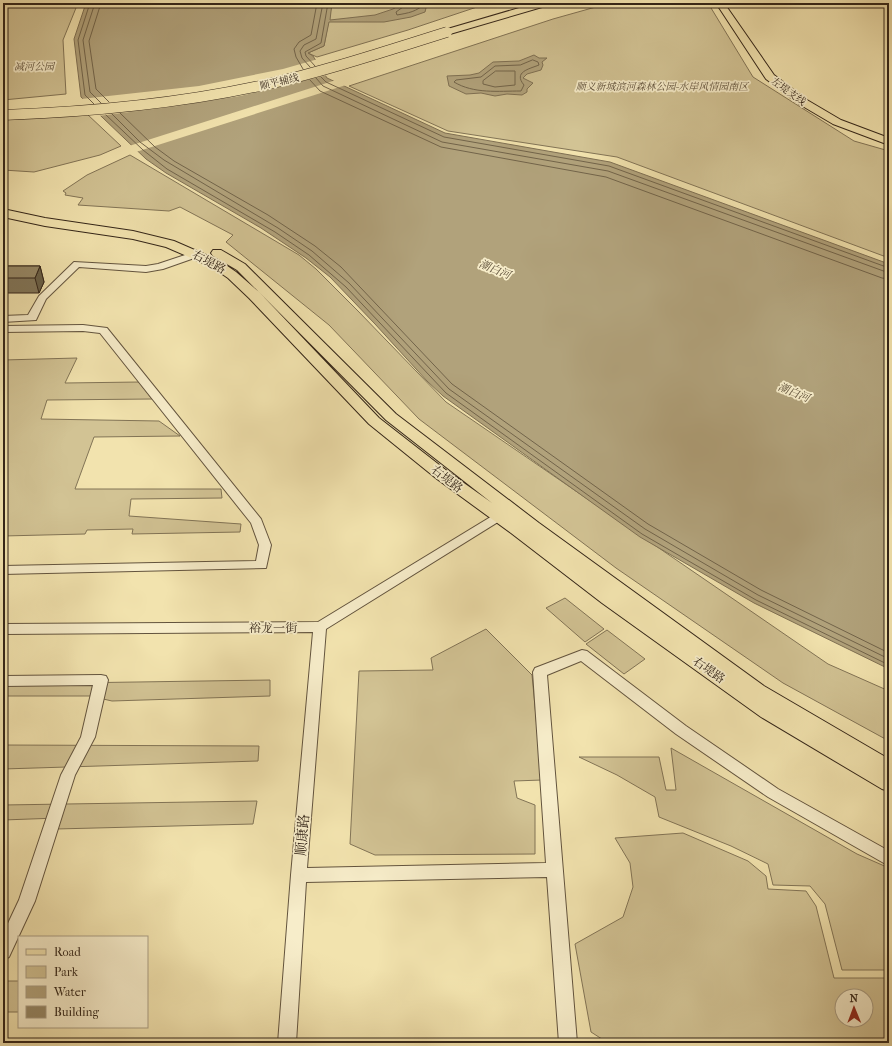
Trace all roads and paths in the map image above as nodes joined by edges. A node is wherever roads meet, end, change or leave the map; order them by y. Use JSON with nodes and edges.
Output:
{"nodes":[{"id":1,"x":522,"y":3,"type":"edge"},
{"id":2,"x":546,"y":3,"type":"edge"},
{"id":3,"x":720,"y":3,"type":"edge"},
{"id":4,"x":443,"y":30,"type":"junction"},
{"id":5,"x":3,"y":108,"type":"edge"},
{"id":6,"x":3,"y":115,"type":"edge"},
{"id":7,"x":889,"y":142,"type":"edge"},
{"id":8,"x":3,"y":203,"type":"edge"},
{"id":9,"x":3,"y":213,"type":"edge"},
{"id":10,"x":20,"y":217,"type":"junction"},
{"id":11,"x":3,"y":222,"type":"edge"},
{"id":12,"x":197,"y":254,"type":"junction"},
{"id":13,"x":3,"y":319,"type":"edge"},
{"id":14,"x":3,"y":329,"type":"edge"},
{"id":15,"x":504,"y":513,"type":"junction"},
{"id":16,"x":3,"y":570,"type":"edge"},
{"id":17,"x":320,"y":627,"type":"junction"},
{"id":18,"x":3,"y":629,"type":"edge"},
{"id":19,"x":3,"y":681,"type":"edge"},
{"id":20,"x":889,"y":769,"type":"edge"},
{"id":21,"x":889,"y":783,"type":"edge"},
{"id":22,"x":889,"y":859,"type":"edge"},
{"id":23,"x":554,"y":870,"type":"junction"},
{"id":24,"x":298,"y":876,"type":"junction"},
{"id":25,"x":3,"y":952,"type":"edge"},
{"id":26,"x":287,"y":1043,"type":"edge"},
{"id":27,"x":568,"y":1043,"type":"edge"}],
"edges":[{"from":1,"to":4,"type":"main road","name":"顺平辅线"},
{"from":2,"to":4,"type":"main road","name":"顺平辅线"},
{"from":3,"to":7,"type":"main road","name":"左堤支线"},
{"from":4,"to":5,"type":"main road","name":"顺平辅线"},
{"from":4,"to":6,"type":"main road","name":"顺平辅线","bridge":true},
{"from":8,"to":15,"type":"main road","name":"右堤路"},
{"from":9,"to":10,"type":"main road","name":"右堤路"},
{"from":10,"to":11,"type":"main road"},
{"from":10,"to":12,"type":"main road","name":"右堤路"},
{"from":12,"to":13,"type":"street"},
{"from":12,"to":15,"type":"main road","name":"右堤路"},
{"from":14,"to":16,"type":"street"},
{"from":15,"to":17,"type":"street"},
{"from":15,"to":20,"type":"main road","name":"右堤路"},
{"from":15,"to":21,"type":"main road","name":"右堤路"},
{"from":17,"to":18,"type":"street","name":"裕龙一街"},
{"from":17,"to":24,"type":"street","name":"顺康路"},
{"from":19,"to":25,"type":"street"},
{"from":22,"to":23,"type":"street"},
{"from":23,"to":24,"type":"street"},
{"from":23,"to":27,"type":"street"},
{"from":24,"to":26,"type":"street","name":"顺康路"}]}
